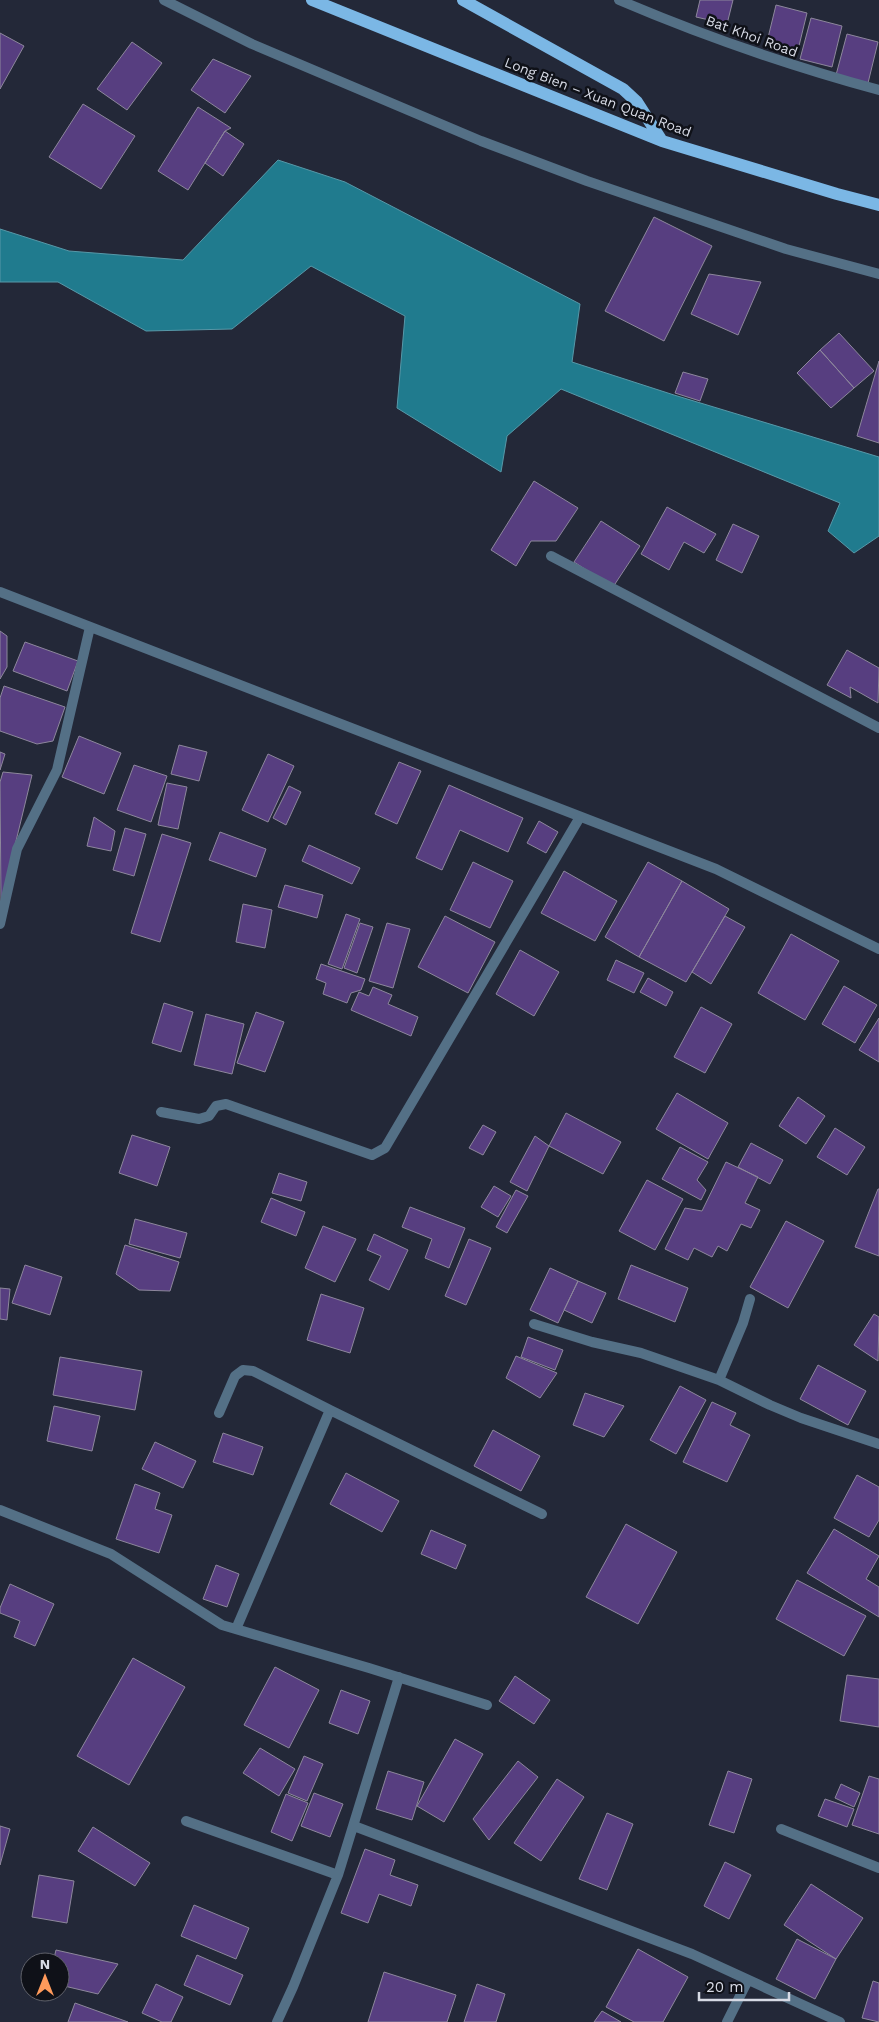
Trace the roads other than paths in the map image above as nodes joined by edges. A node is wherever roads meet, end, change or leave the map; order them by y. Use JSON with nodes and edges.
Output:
{"nodes":[{"id":1,"x":164,"y":0,"type":"edge"},
{"id":2,"x":312,"y":0,"type":"edge"},
{"id":3,"x":463,"y":0,"type":"edge"},
{"id":4,"x":619,"y":0,"type":"edge"},
{"id":5,"x":879,"y":90,"type":"edge"},
{"id":6,"x":662,"y":141,"type":"junction"},
{"id":7,"x":879,"y":205,"type":"edge"},
{"id":8,"x":879,"y":274,"type":"edge"},
{"id":9,"x":551,"y":556,"type":"dead end"},
{"id":10,"x":0,"y":592,"type":"edge"},
{"id":11,"x":90,"y":627,"type":"junction"},
{"id":12,"x":879,"y":728,"type":"edge"},
{"id":13,"x":580,"y":817,"type":"junction"},
{"id":14,"x":0,"y":924,"type":"edge"},
{"id":15,"x":879,"y":949,"type":"edge"},
{"id":16,"x":161,"y":1112,"type":"dead end"},
{"id":17,"x":750,"y":1299,"type":"dead end"},
{"id":18,"x":534,"y":1324,"type":"dead end"},
{"id":19,"x":719,"y":1380,"type":"junction"},
{"id":20,"x":330,"y":1410,"type":"junction"},
{"id":21,"x":219,"y":1413,"type":"dead end"},
{"id":22,"x":879,"y":1444,"type":"edge"},
{"id":23,"x":0,"y":1510,"type":"edge"},
{"id":24,"x":542,"y":1514,"type":"dead end"},
{"id":25,"x":236,"y":1629,"type":"junction"},
{"id":26,"x":399,"y":1677,"type":"junction"},
{"id":27,"x":487,"y":1705,"type":"dead end"},
{"id":28,"x":186,"y":1821,"type":"dead end"},
{"id":29,"x":354,"y":1826,"type":"junction"},
{"id":30,"x":781,"y":1829,"type":"dead end"},
{"id":31,"x":879,"y":1868,"type":"edge"},
{"id":32,"x":338,"y":1875,"type":"junction"},
{"id":33,"x":748,"y":1980,"type":"junction"},
{"id":34,"x":277,"y":2022,"type":"edge"},
{"id":35,"x":727,"y":2022,"type":"edge"},
{"id":36,"x":840,"y":2022,"type":"edge"}],
"edges":[{"from":1,"to":8,"type":"street"},
{"from":2,"to":6,"type":"main road","name":"Long Bien – Xuan Quan Road"},
{"from":3,"to":6,"type":"main road"},
{"from":4,"to":5,"type":"street","name":"Bat Khoi Road"},
{"from":6,"to":7,"type":"main road","name":"Long Bien – Xuan Quan Road"},
{"from":9,"to":12,"type":"street"},
{"from":10,"to":11,"type":"street"},
{"from":11,"to":13,"type":"street"},
{"from":11,"to":14,"type":"street"},
{"from":13,"to":15,"type":"street"},
{"from":13,"to":16,"type":"street"},
{"from":17,"to":19,"type":"street"},
{"from":18,"to":19,"type":"street"},
{"from":19,"to":22,"type":"street"},
{"from":20,"to":21,"type":"street"},
{"from":20,"to":24,"type":"street"},
{"from":20,"to":25,"type":"street"},
{"from":23,"to":25,"type":"street"},
{"from":25,"to":26,"type":"street"},
{"from":26,"to":27,"type":"street"},
{"from":26,"to":29,"type":"street"},
{"from":28,"to":32,"type":"street"},
{"from":29,"to":32,"type":"street"},
{"from":29,"to":33,"type":"street"},
{"from":30,"to":31,"type":"street"},
{"from":32,"to":34,"type":"street"},
{"from":33,"to":35,"type":"street"},
{"from":33,"to":36,"type":"street"}]}
